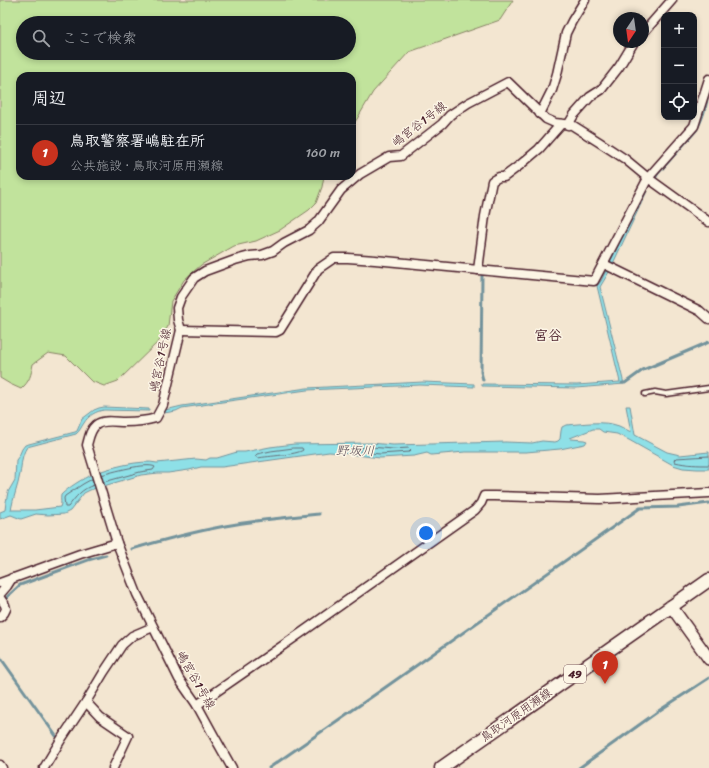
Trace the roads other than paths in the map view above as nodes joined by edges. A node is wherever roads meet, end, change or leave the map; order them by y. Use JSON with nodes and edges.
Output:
{"nodes":[{"id":1,"x":585,"y":0,"type":"edge"},
{"id":2,"x":672,"y":0,"type":"edge"},
{"id":3,"x":649,"y":25,"type":"edge"},
{"id":4,"x":630,"y":48,"type":"edge"},
{"id":5,"x":709,"y":79,"type":"edge"},
{"id":6,"x":540,"y":114,"type":"junction"},
{"id":7,"x":564,"y":124,"type":"junction"},
{"id":8,"x":356,"y":176,"type":"edge"},
{"id":9,"x":648,"y":178,"type":"junction"},
{"id":10,"x":352,"y":180,"type":"edge"},
{"id":11,"x":709,"y":222,"type":"edge"},
{"id":12,"x":604,"y":264,"type":"junction"},
{"id":13,"x":478,"y":270,"type":"junction"},
{"id":14,"x":709,"y":319,"type":"edge"},
{"id":15,"x":181,"y":330,"type":"junction"},
{"id":16,"x":709,"y":388,"type":"edge"},
{"id":17,"x":645,"y":394,"type":"dead end"},
{"id":18,"x":709,"y":494,"type":"edge"},
{"id":19,"x":117,"y":543,"type":"junction"},
{"id":20,"x":12,"y":578,"type":"junction"},
{"id":21,"x":709,"y":580,"type":"edge"},
{"id":22,"x":0,"y":583,"type":"edge"},
{"id":23,"x":0,"y":594,"type":"edge"},
{"id":24,"x":0,"y":598,"type":"edge"},
{"id":25,"x":671,"y":606,"type":"junction"},
{"id":26,"x":0,"y":617,"type":"edge"},
{"id":27,"x":153,"y":627,"type":"junction"},
{"id":28,"x":709,"y":659,"type":"edge"},
{"id":29,"x":86,"y":702,"type":"junction"},
{"id":30,"x":197,"y":705,"type":"junction"},
{"id":31,"x":0,"y":765,"type":"edge"},
{"id":32,"x":2,"y":768,"type":"edge"},
{"id":33,"x":44,"y":768,"type":"edge"},
{"id":34,"x":113,"y":768,"type":"edge"},
{"id":35,"x":232,"y":768,"type":"edge"},
{"id":36,"x":441,"y":768,"type":"edge"}],
"edges":[{"from":1,"to":6,"type":"street"},
{"from":2,"to":3,"type":"street"},
{"from":4,"to":7,"type":"street"},
{"from":5,"to":9,"type":"street"},
{"from":6,"to":7,"type":"street","name":"嶋宮谷1号線"},
{"from":6,"to":8,"type":"street","name":"嶋宮谷1号線"},
{"from":7,"to":9,"type":"street","name":"嶋宮谷1号線"},
{"from":7,"to":13,"type":"street"},
{"from":9,"to":11,"type":"street","name":"嶋宮谷1号線"},
{"from":9,"to":12,"type":"street"},
{"from":10,"to":15,"type":"street","name":"嶋宮谷1号線"},
{"from":12,"to":13,"type":"street"},
{"from":12,"to":14,"type":"street"},
{"from":13,"to":15,"type":"street"},
{"from":15,"to":19,"type":"street","name":"嶋宮谷1号線"},
{"from":16,"to":17,"type":"lane"},
{"from":18,"to":30,"type":"street"},
{"from":19,"to":20,"type":"street"},
{"from":19,"to":27,"type":"street","name":"嶋宮谷1号線"},
{"from":20,"to":22,"type":"street"},
{"from":20,"to":23,"type":"street"},
{"from":21,"to":25,"type":"main road","name":"鳥取河原用瀬線","number":"49"},
{"from":24,"to":26,"type":"street"},
{"from":25,"to":28,"type":"street"},
{"from":25,"to":36,"type":"main road","name":"鳥取河原用瀬線","number":"49"},
{"from":27,"to":29,"type":"street"},
{"from":27,"to":30,"type":"street","name":"嶋宮谷1号線"},
{"from":29,"to":33,"type":"street"},
{"from":29,"to":34,"type":"street"},
{"from":30,"to":35,"type":"street","name":"嶋宮谷1号線"},
{"from":31,"to":32,"type":"street"}]}
